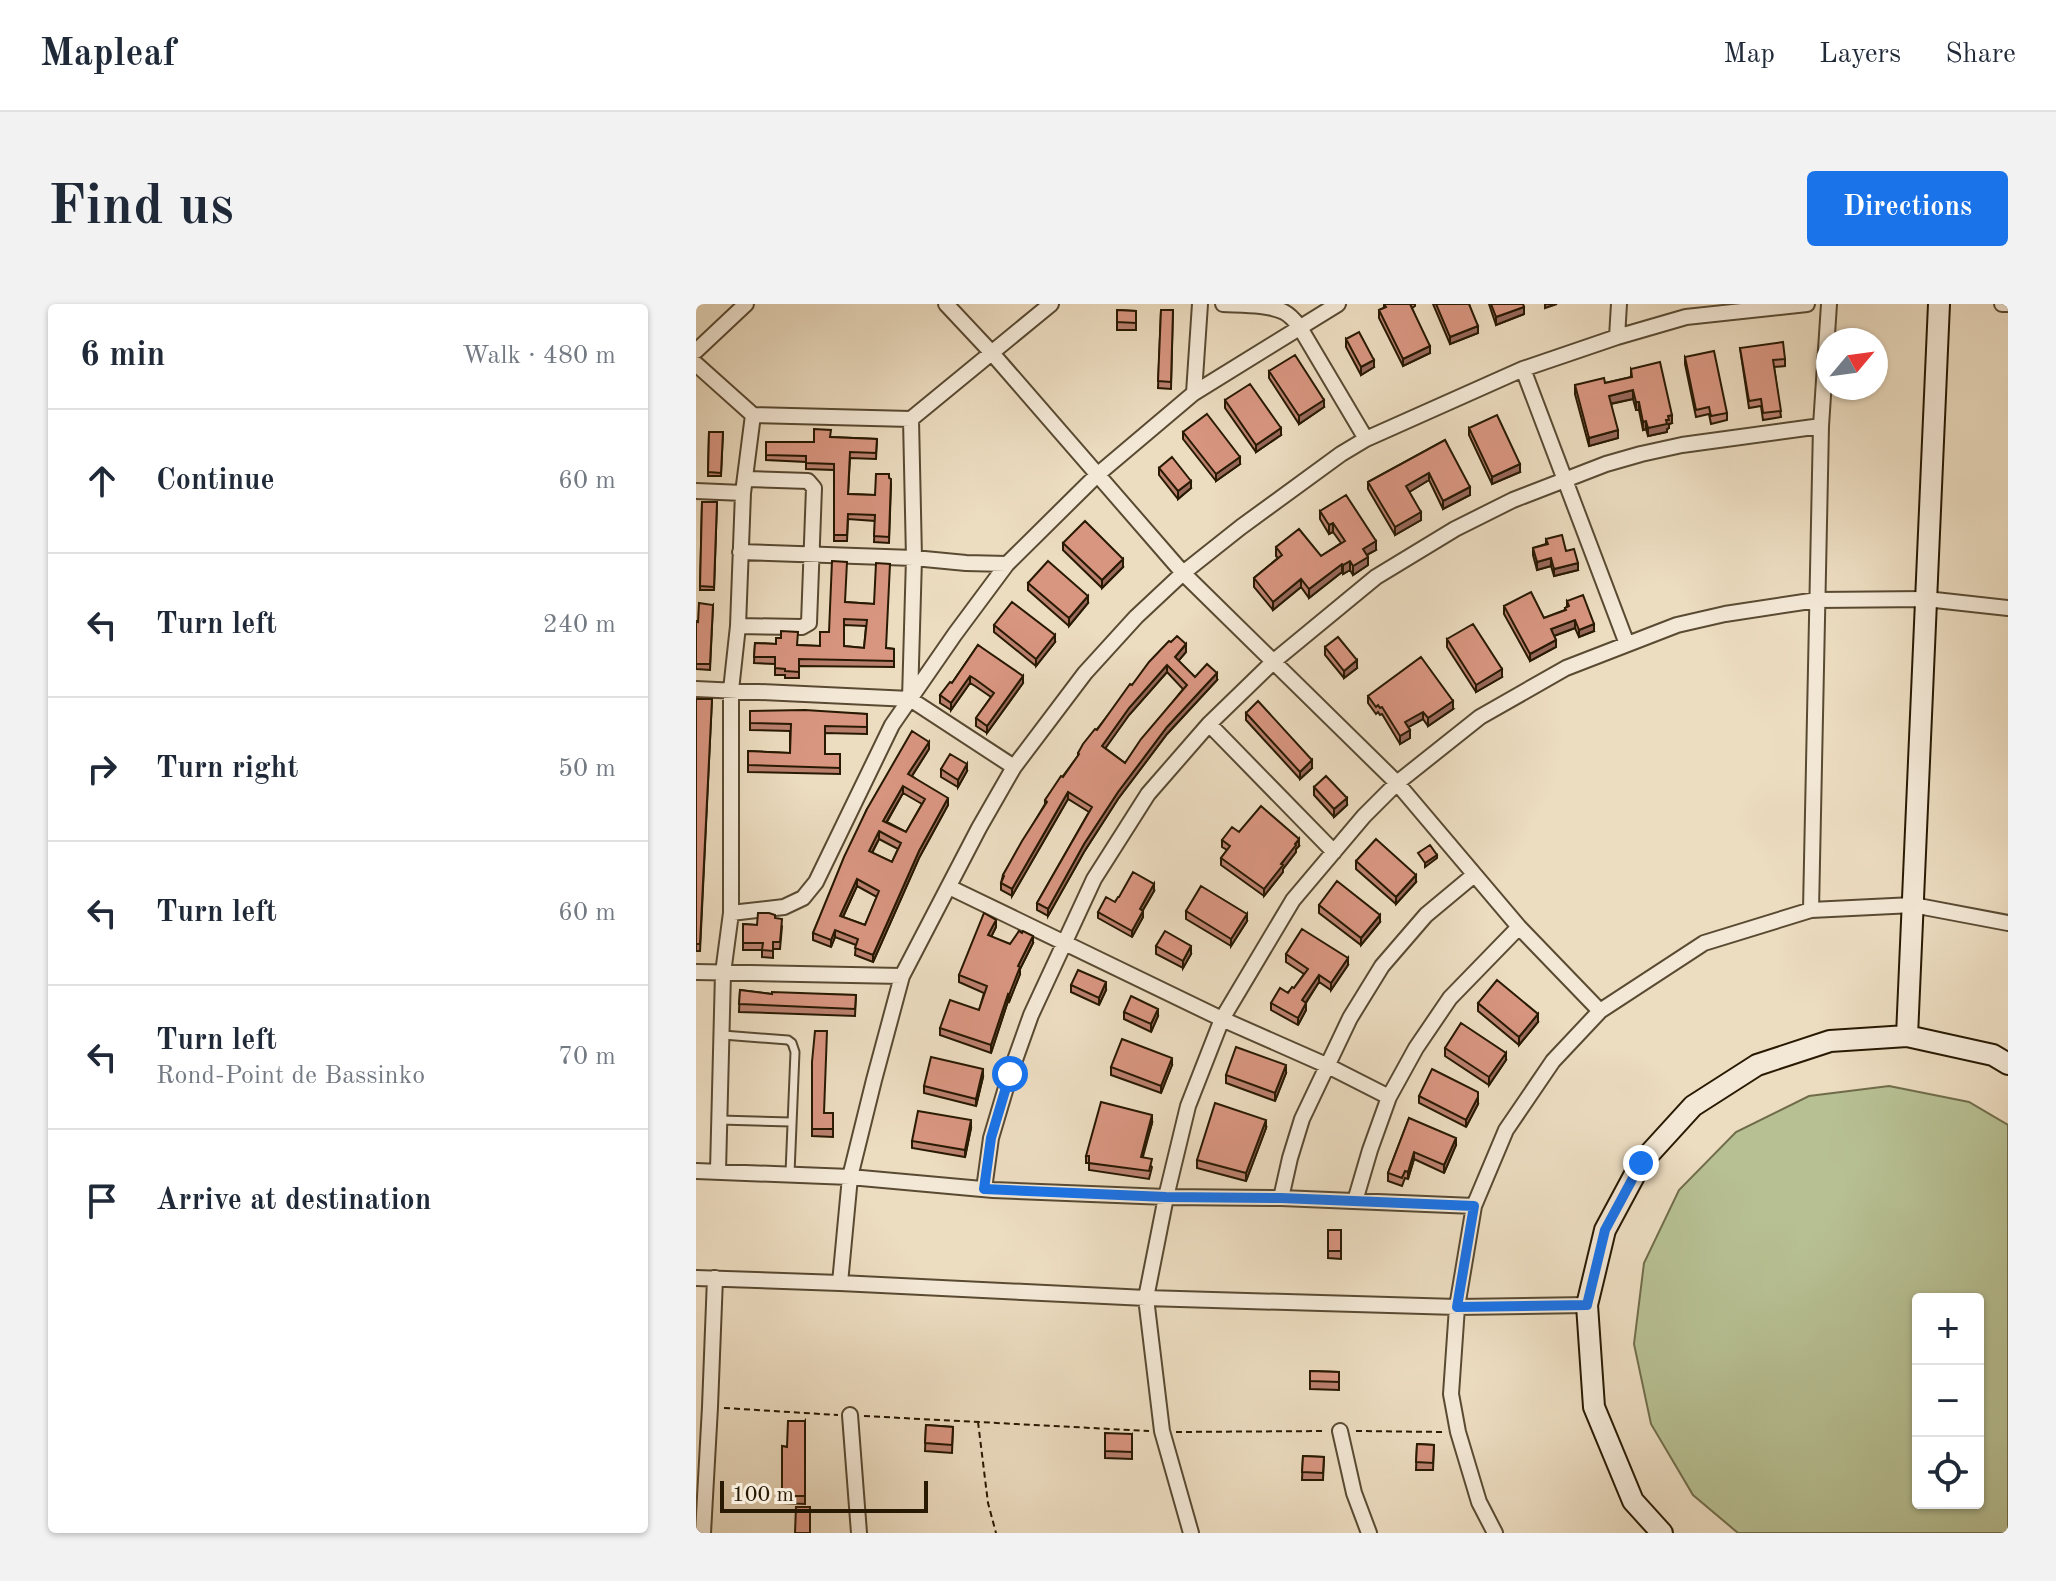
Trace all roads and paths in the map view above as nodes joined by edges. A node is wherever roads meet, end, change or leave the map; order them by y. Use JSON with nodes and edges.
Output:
{"nodes":[{"id":1,"x":746,"y":304,"type":"edge"},
{"id":2,"x":946,"y":304,"type":"edge"},
{"id":3,"x":1051,"y":304,"type":"edge"},
{"id":4,"x":1200,"y":304,"type":"edge"},
{"id":5,"x":1223,"y":304,"type":"edge"},
{"id":6,"x":1338,"y":304,"type":"edge"},
{"id":7,"x":1619,"y":304,"type":"edge"},
{"id":8,"x":1807,"y":304,"type":"edge"},
{"id":9,"x":1829,"y":304,"type":"edge"},
{"id":10,"x":1939,"y":304,"type":"edge"},
{"id":11,"x":2002,"y":304,"type":"edge"},
{"id":12,"x":2008,"y":304,"type":"edge"},
{"id":13,"x":1686,"y":310,"type":"edge"},
{"id":14,"x":1299,"y":326,"type":"junction"},
{"id":15,"x":1617,"y":337,"type":"junction"},
{"id":16,"x":696,"y":351,"type":"edge"},
{"id":17,"x":991,"y":352,"type":"junction"},
{"id":18,"x":696,"y":364,"type":"edge"},
{"id":19,"x":1523,"y":369,"type":"junction"},
{"id":20,"x":1194,"y":393,"type":"junction"},
{"id":21,"x":753,"y":415,"type":"junction"},
{"id":22,"x":911,"y":419,"type":"junction"},
{"id":23,"x":1821,"y":426,"type":"junction"},
{"id":24,"x":1366,"y":439,"type":"junction"},
{"id":25,"x":1097,"y":475,"type":"junction"},
{"id":26,"x":1565,"y":481,"type":"junction"},
{"id":27,"x":744,"y":486,"type":"junction"},
{"id":28,"x":696,"y":491,"type":"edge"},
{"id":29,"x":740,"y":552,"type":"junction"},
{"id":30,"x":811,"y":556,"type":"junction"},
{"id":31,"x":914,"y":558,"type":"junction"},
{"id":32,"x":1007,"y":564,"type":"junction"},
{"id":33,"x":1183,"y":573,"type":"junction"},
{"id":34,"x":1926,"y":599,"type":"junction"},
{"id":35,"x":1817,"y":600,"type":"junction"},
{"id":36,"x":2008,"y":608,"type":"edge"},
{"id":37,"x":738,"y":626,"type":"junction"},
{"id":38,"x":1627,"y":644,"type":"junction"},
{"id":39,"x":1274,"y":661,"type":"junction"},
{"id":40,"x":696,"y":689,"type":"edge"},
{"id":41,"x":731,"y":690,"type":"junction"},
{"id":42,"x":910,"y":699,"type":"junction"},
{"id":43,"x":1209,"y":724,"type":"junction"},
{"id":44,"x":1014,"y":767,"type":"junction"},
{"id":45,"x":1397,"y":783,"type":"junction"},
{"id":46,"x":1334,"y":852,"type":"junction"},
{"id":47,"x":1474,"y":875,"type":"junction"},
{"id":48,"x":949,"y":887,"type":"junction"},
{"id":49,"x":1913,"y":905,"type":"junction"},
{"id":50,"x":1811,"y":910,"type":"junction"},
{"id":51,"x":731,"y":913,"type":"junction"},
{"id":52,"x":2008,"y":923,"type":"edge"},
{"id":53,"x":1519,"y":927,"type":"junction"},
{"id":54,"x":1064,"y":943,"type":"junction"},
{"id":55,"x":696,"y":972,"type":"edge"},
{"id":56,"x":723,"y":973,"type":"junction"},
{"id":57,"x":902,"y":976,"type":"junction"},
{"id":58,"x":1600,"y":1011,"type":"junction"},
{"id":59,"x":1222,"y":1019,"type":"junction"},
{"id":60,"x":722,"y":1035,"type":"junction"},
{"id":61,"x":1907,"y":1036,"type":"junction"},
{"id":62,"x":2008,"y":1064,"type":"edge"},
{"id":63,"x":1326,"y":1065,"type":"junction"},
{"id":64,"x":1389,"y":1097,"type":"junction"},
{"id":65,"x":720,"y":1120,"type":"junction"},
{"id":66,"x":791,"y":1122,"type":"junction"},
{"id":67,"x":696,"y":1171,"type":"edge"},
{"id":68,"x":718,"y":1171,"type":"junction"},
{"id":69,"x":790,"y":1173,"type":"junction"},
{"id":70,"x":850,"y":1177,"type":"junction"},
{"id":71,"x":984,"y":1189,"type":"junction"},
{"id":72,"x":1166,"y":1197,"type":"junction"},
{"id":73,"x":1281,"y":1198,"type":"junction"},
{"id":74,"x":1355,"y":1201,"type":"junction"},
{"id":75,"x":1474,"y":1206,"type":"junction"},
{"id":76,"x":696,"y":1278,"type":"edge"},
{"id":77,"x":715,"y":1278,"type":"junction"},
{"id":78,"x":840,"y":1283,"type":"junction"},
{"id":79,"x":1146,"y":1298,"type":"junction"},
{"id":80,"x":1587,"y":1305,"type":"junction"},
{"id":81,"x":1457,"y":1307,"type":"junction"},
{"id":82,"x":710,"y":1407,"type":"junction"},
{"id":83,"x":850,"y":1415,"type":"junction"},
{"id":84,"x":978,"y":1421,"type":"junction"},
{"id":85,"x":1162,"y":1431,"type":"junction"},
{"id":86,"x":1340,"y":1431,"type":"junction"},
{"id":87,"x":1458,"y":1432,"type":"junction"},
{"id":88,"x":703,"y":1533,"type":"edge"},
{"id":89,"x":859,"y":1533,"type":"edge"},
{"id":90,"x":996,"y":1533,"type":"edge"},
{"id":91,"x":1191,"y":1533,"type":"edge"},
{"id":92,"x":1369,"y":1533,"type":"edge"},
{"id":93,"x":1495,"y":1533,"type":"edge"},
{"id":94,"x":1662,"y":1533,"type":"edge"}],
"edges":[{"from":1,"to":16,"type":"street"},
{"from":2,"to":17,"type":"street"},
{"from":3,"to":17,"type":"street"},
{"from":4,"to":20,"type":"street"},
{"from":5,"to":14,"type":"street"},
{"from":6,"to":14,"type":"street"},
{"from":7,"to":15,"type":"street"},
{"from":8,"to":13,"type":"street"},
{"from":9,"to":23,"type":"street"},
{"from":10,"to":34,"type":"street"},
{"from":11,"to":12,"type":"street"},
{"from":13,"to":15,"type":"street"},
{"from":14,"to":20,"type":"street"},
{"from":14,"to":24,"type":"street"},
{"from":15,"to":19,"type":"street"},
{"from":17,"to":22,"type":"street"},
{"from":17,"to":25,"type":"street"},
{"from":18,"to":21,"type":"street"},
{"from":19,"to":24,"type":"street"},
{"from":19,"to":26,"type":"street"},
{"from":20,"to":25,"type":"street"},
{"from":21,"to":22,"type":"street"},
{"from":21,"to":27,"type":"street"},
{"from":22,"to":31,"type":"street"},
{"from":23,"to":26,"type":"street"},
{"from":23,"to":35,"type":"street"},
{"from":24,"to":33,"type":"street"},
{"from":25,"to":32,"type":"street"},
{"from":25,"to":33,"type":"street"},
{"from":26,"to":38,"type":"street"},
{"from":26,"to":39,"type":"street"},
{"from":27,"to":28,"type":"street"},
{"from":27,"to":29,"type":"street"},
{"from":27,"to":30,"type":"street"},
{"from":29,"to":30,"type":"street"},
{"from":29,"to":37,"type":"street"},
{"from":30,"to":31,"type":"street"},
{"from":30,"to":37,"type":"street"},
{"from":31,"to":32,"type":"street"},
{"from":31,"to":42,"type":"street"},
{"from":32,"to":42,"type":"street"},
{"from":33,"to":39,"type":"street"},
{"from":33,"to":44,"type":"street"},
{"from":34,"to":35,"type":"street"},
{"from":34,"to":36,"type":"street"},
{"from":34,"to":49,"type":"street"},
{"from":35,"to":38,"type":"street"},
{"from":35,"to":50,"type":"street"},
{"from":37,"to":41,"type":"street"},
{"from":38,"to":45,"type":"street"},
{"from":39,"to":43,"type":"street"},
{"from":39,"to":45,"type":"street"},
{"from":40,"to":41,"type":"street"},
{"from":41,"to":42,"type":"street"},
{"from":41,"to":51,"type":"street"},
{"from":42,"to":44,"type":"street"},
{"from":42,"to":51,"type":"street"},
{"from":43,"to":46,"type":"street"},
{"from":43,"to":54,"type":"street"},
{"from":44,"to":48,"type":"street"},
{"from":45,"to":46,"type":"street"},
{"from":45,"to":47,"type":"street"},
{"from":46,"to":59,"type":"street"},
{"from":47,"to":53,"type":"street"},
{"from":47,"to":63,"type":"street"},
{"from":48,"to":54,"type":"street"},
{"from":48,"to":57,"type":"street"},
{"from":49,"to":50,"type":"street"},
{"from":49,"to":52,"type":"street"},
{"from":49,"to":61,"type":"street"},
{"from":50,"to":58,"type":"street"},
{"from":51,"to":56,"type":"street"},
{"from":53,"to":58,"type":"street"},
{"from":53,"to":64,"type":"street"},
{"from":54,"to":59,"type":"street"},
{"from":54,"to":71,"type":"street"},
{"from":55,"to":56,"type":"street"},
{"from":56,"to":57,"type":"street"},
{"from":56,"to":60,"type":"street"},
{"from":57,"to":70,"type":"street"},
{"from":58,"to":75,"type":"street"},
{"from":59,"to":63,"type":"street"},
{"from":59,"to":72,"type":"street"},
{"from":60,"to":65,"type":"street"},
{"from":60,"to":66,"type":"lane"},
{"from":61,"to":62,"type":"street"},
{"from":61,"to":80,"type":"street"},
{"from":63,"to":64,"type":"street"},
{"from":63,"to":73,"type":"street"},
{"from":64,"to":74,"type":"street"},
{"from":65,"to":66,"type":"lane"},
{"from":65,"to":68,"type":"street"},
{"from":66,"to":69,"type":"lane"},
{"from":67,"to":68,"type":"street"},
{"from":68,"to":69,"type":"street"},
{"from":69,"to":70,"type":"street"},
{"from":70,"to":71,"type":"street"},
{"from":70,"to":78,"type":"street"},
{"from":71,"to":72,"type":"street"},
{"from":72,"to":73,"type":"street"},
{"from":72,"to":79,"type":"street"},
{"from":73,"to":74,"type":"street"},
{"from":74,"to":75,"type":"street"},
{"from":75,"to":81,"type":"street"},
{"from":76,"to":77,"type":"street"},
{"from":77,"to":78,"type":"street"},
{"from":77,"to":82,"type":"street"},
{"from":78,"to":79,"type":"street"},
{"from":79,"to":81,"type":"street"},
{"from":79,"to":85,"type":"street"},
{"from":80,"to":81,"type":"street"},
{"from":80,"to":94,"type":"street"},
{"from":81,"to":87,"type":"street"},
{"from":82,"to":83,"type":"path"},
{"from":82,"to":88,"type":"street"},
{"from":83,"to":84,"type":"path"},
{"from":83,"to":89,"type":"street"},
{"from":84,"to":85,"type":"path"},
{"from":84,"to":90,"type":"path"},
{"from":85,"to":86,"type":"path"},
{"from":85,"to":91,"type":"street"},
{"from":86,"to":87,"type":"path"},
{"from":86,"to":92,"type":"street"},
{"from":87,"to":93,"type":"street"}]}
